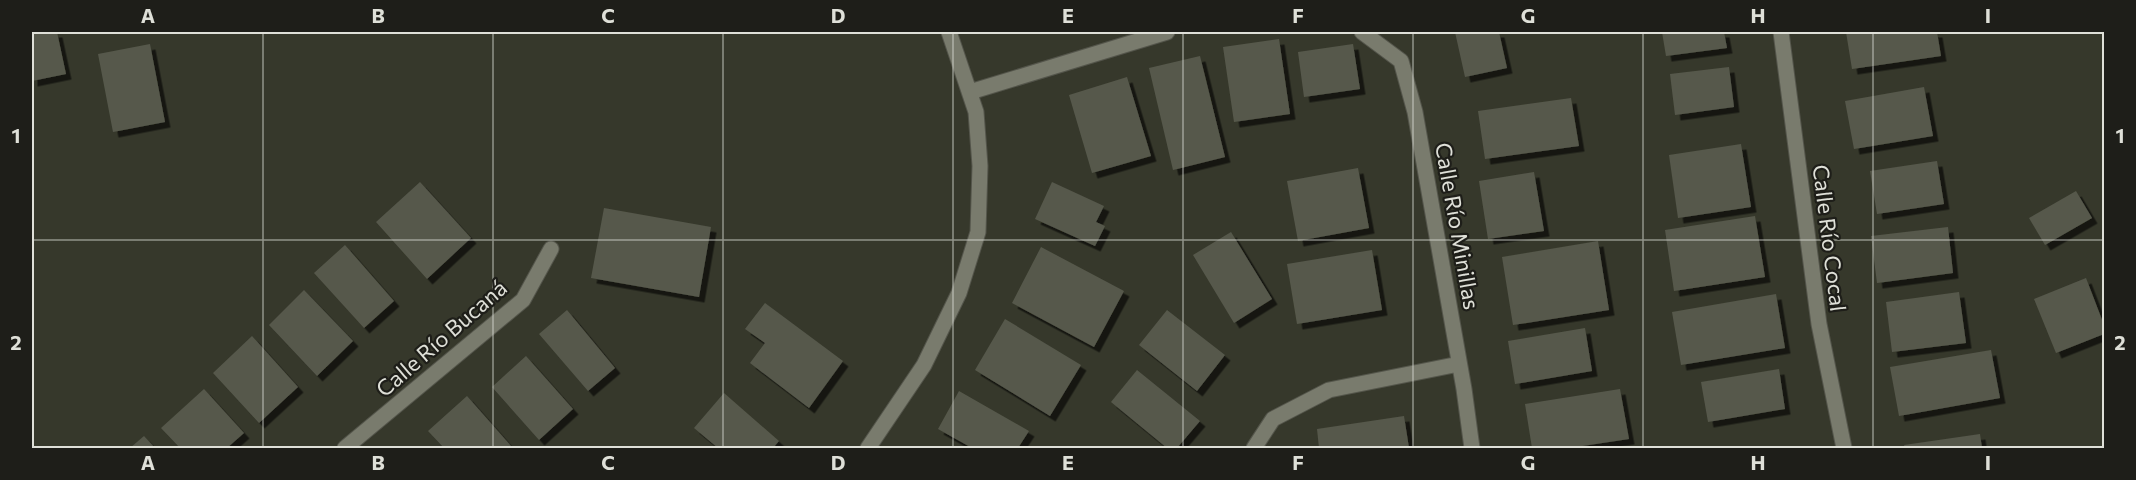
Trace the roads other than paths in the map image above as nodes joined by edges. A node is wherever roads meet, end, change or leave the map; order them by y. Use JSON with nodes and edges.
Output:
{"nodes":[{"id":1,"x":949,"y":32,"type":"edge"},
{"id":2,"x":1167,"y":32,"type":"edge"},
{"id":3,"x":1362,"y":32,"type":"edge"},
{"id":4,"x":1781,"y":32,"type":"edge"},
{"id":5,"x":970,"y":92,"type":"junction"},
{"id":6,"x":551,"y":249,"type":"dead end"},
{"id":7,"x":1459,"y":364,"type":"junction"},
{"id":8,"x":345,"y":448,"type":"edge"},
{"id":9,"x":868,"y":448,"type":"edge"},
{"id":10,"x":1254,"y":448,"type":"edge"},
{"id":11,"x":1472,"y":448,"type":"edge"},
{"id":12,"x":1844,"y":448,"type":"edge"}],
"edges":[{"from":1,"to":5,"type":"street"},
{"from":2,"to":5,"type":"street"},
{"from":3,"to":7,"type":"street","name":"Calle Río Minillas"},
{"from":4,"to":12,"type":"street","name":"Calle Río Cocal"},
{"from":5,"to":9,"type":"street"},
{"from":6,"to":8,"type":"street","name":"Calle Río Bucaná"},
{"from":7,"to":10,"type":"street"},
{"from":7,"to":11,"type":"street","name":"Calle Río Minillas"}]}
